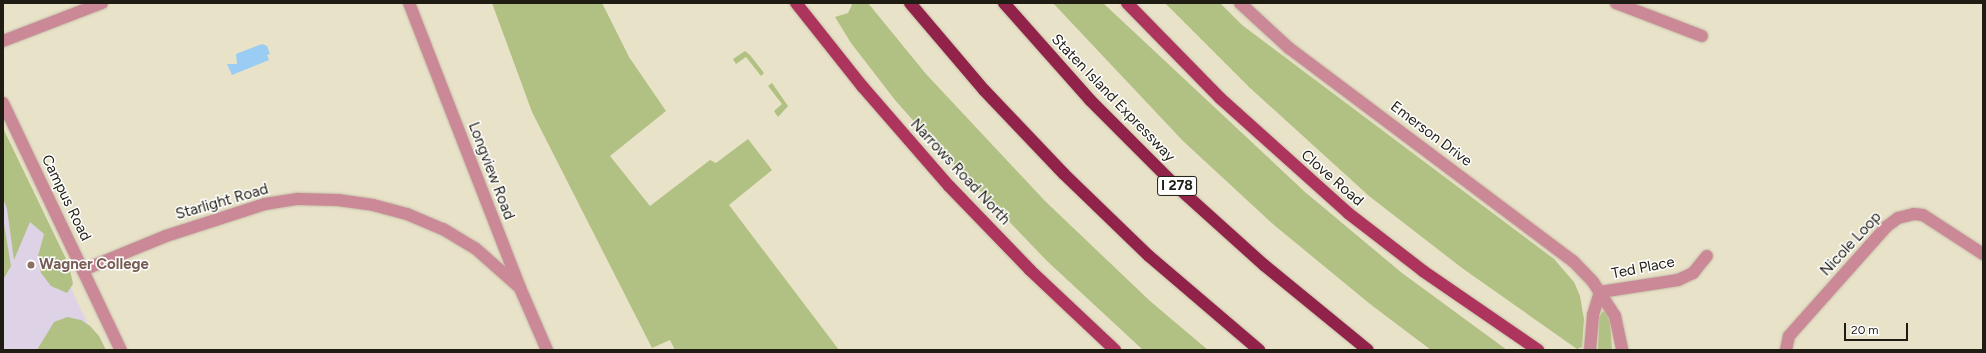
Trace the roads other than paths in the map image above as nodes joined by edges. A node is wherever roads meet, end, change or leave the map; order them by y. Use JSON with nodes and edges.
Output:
{"nodes":[{"id":1,"x":102,"y":3,"type":"edge"},
{"id":2,"x":409,"y":3,"type":"edge"},
{"id":3,"x":796,"y":3,"type":"edge"},
{"id":4,"x":910,"y":3,"type":"edge"},
{"id":5,"x":1004,"y":3,"type":"edge"},
{"id":6,"x":1127,"y":3,"type":"edge"},
{"id":7,"x":1240,"y":3,"type":"edge"},
{"id":8,"x":1616,"y":3,"type":"edge"},
{"id":9,"x":1702,"y":36,"type":"dead end"},
{"id":10,"x":3,"y":40,"type":"edge"},
{"id":11,"x":3,"y":103,"type":"edge"},
{"id":12,"x":1983,"y":254,"type":"edge"},
{"id":13,"x":1707,"y":256,"type":"dead end"},
{"id":14,"x":83,"y":270,"type":"junction"},
{"id":15,"x":520,"y":288,"type":"junction"},
{"id":16,"x":1600,"y":292,"type":"junction"},
{"id":17,"x":121,"y":350,"type":"edge"},
{"id":18,"x":547,"y":350,"type":"edge"},
{"id":19,"x":1115,"y":350,"type":"edge"},
{"id":20,"x":1259,"y":350,"type":"edge"},
{"id":21,"x":1368,"y":350,"type":"edge"},
{"id":22,"x":1538,"y":350,"type":"edge"},
{"id":23,"x":1590,"y":350,"type":"edge"},
{"id":24,"x":1622,"y":350,"type":"edge"},
{"id":25,"x":1786,"y":350,"type":"edge"}],
"edges":[{"from":1,"to":10,"type":"street"},
{"from":2,"to":15,"type":"street","name":"Longview Road"},
{"from":3,"to":19,"type":"main road","name":"Narrows Road North"},
{"from":4,"to":20,"type":"highway"},
{"from":5,"to":21,"type":"highway","name":"Staten Island Expressway","number":"I 278"},
{"from":6,"to":22,"type":"main road","name":"Clove Road"},
{"from":7,"to":16,"type":"street","name":"Emerson Drive"},
{"from":8,"to":9,"type":"street"},
{"from":11,"to":14,"type":"street","name":"Campus Road"},
{"from":12,"to":25,"type":"street","name":"Nicole Loop"},
{"from":13,"to":16,"type":"street","name":"Ted Place"},
{"from":14,"to":15,"type":"street","name":"Starlight Road"},
{"from":14,"to":17,"type":"street","name":"Campus Road"},
{"from":15,"to":18,"type":"street","name":"Longview Road"},
{"from":16,"to":23,"type":"street"},
{"from":16,"to":24,"type":"street","name":"Emerson Drive"}]}
